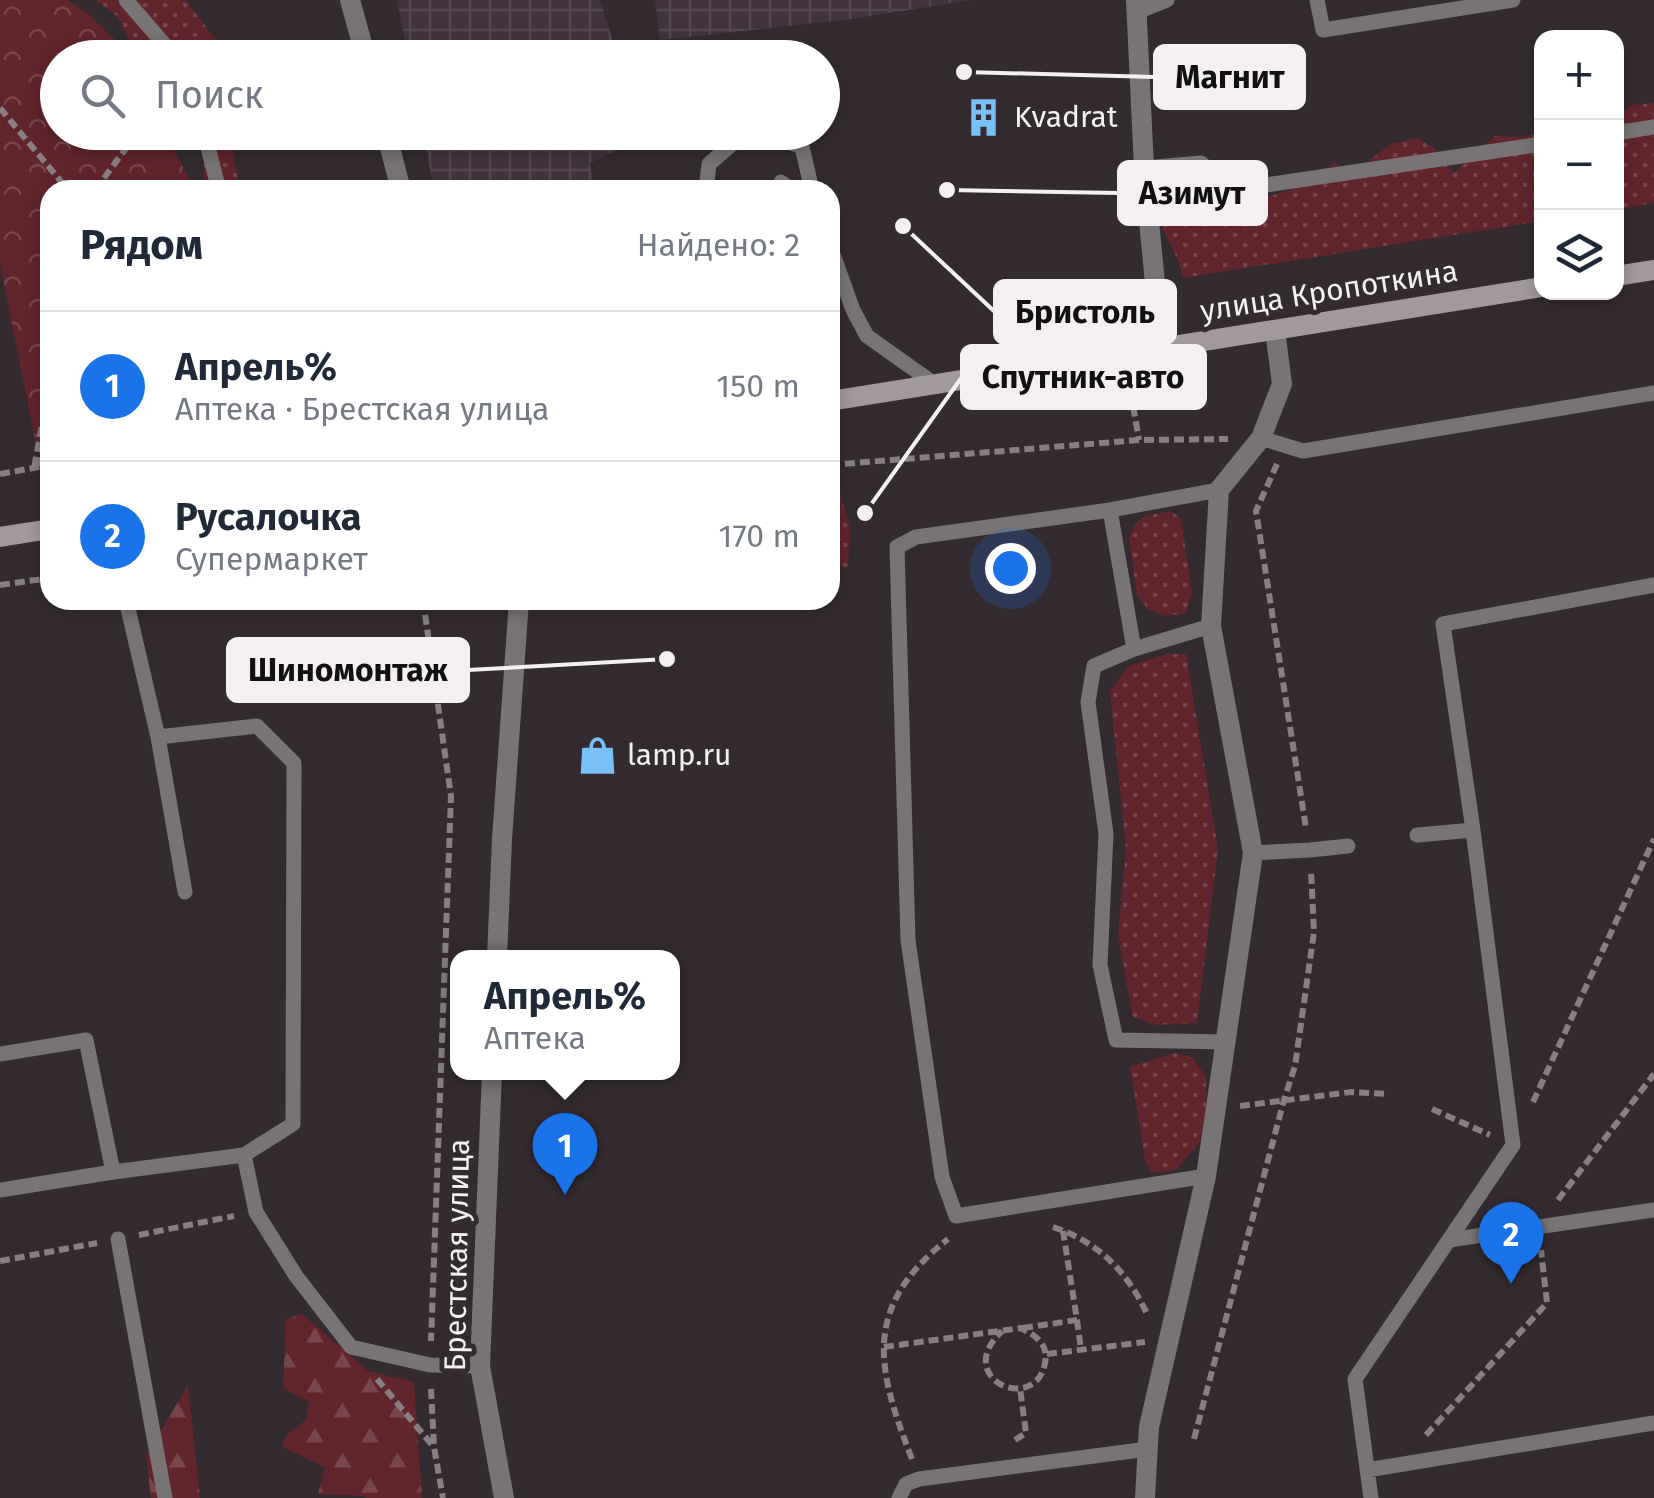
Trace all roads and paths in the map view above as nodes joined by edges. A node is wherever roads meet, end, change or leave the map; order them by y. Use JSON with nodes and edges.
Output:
{"nodes":[{"id":1,"x":126,"y":0,"type":"edge"},
{"id":2,"x":350,"y":0,"type":"edge"},
{"id":3,"x":1167,"y":0,"type":"edge"},
{"id":4,"x":1317,"y":0,"type":"edge"},
{"id":5,"x":1513,"y":0,"type":"edge"},
{"id":6,"x":1137,"y":6,"type":"edge"},
{"id":7,"x":160,"y":40,"type":"edge"},
{"id":8,"x":361,"y":40,"type":"edge"},
{"id":9,"x":0,"y":108,"type":"edge"},
{"id":10,"x":1654,"y":127,"type":"edge"},
{"id":11,"x":1624,"y":132,"type":"edge"},
{"id":12,"x":1534,"y":145,"type":"edge"},
{"id":13,"x":125,"y":150,"type":"edge"},
{"id":14,"x":209,"y":150,"type":"edge"},
{"id":15,"x":391,"y":150,"type":"edge"},
{"id":16,"x":725,"y":150,"type":"edge"},
{"id":17,"x":803,"y":150,"type":"edge"},
{"id":18,"x":1144,"y":168,"type":"junction"},
{"id":19,"x":60,"y":180,"type":"edge"},
{"id":20,"x":102,"y":180,"type":"edge"},
{"id":21,"x":216,"y":180,"type":"edge"},
{"id":22,"x":398,"y":180,"type":"edge"},
{"id":23,"x":707,"y":180,"type":"edge"},
{"id":24,"x":810,"y":180,"type":"edge"},
{"id":25,"x":1654,"y":270,"type":"edge"},
{"id":26,"x":840,"y":274,"type":"edge"},
{"id":27,"x":1624,"y":275,"type":"edge"},
{"id":28,"x":1534,"y":289,"type":"edge"},
{"id":29,"x":1275,"y":330,"type":"junction"},
{"id":30,"x":1168,"y":347,"type":"junction"},
{"id":31,"x":1129,"y":383,"type":"dead end"},
{"id":32,"x":936,"y":385,"type":"junction"},
{"id":33,"x":1654,"y":393,"type":"edge"},
{"id":34,"x":840,"y":399,"type":"edge"},
{"id":35,"x":40,"y":436,"type":"edge"},
{"id":36,"x":1261,"y":438,"type":"junction"},
{"id":37,"x":1139,"y":440,"type":"junction"},
{"id":38,"x":1286,"y":446,"type":"junction"},
{"id":39,"x":40,"y":461,"type":"edge"},
{"id":40,"x":840,"y":464,"type":"edge"},
{"id":41,"x":40,"y":467,"type":"edge"},
{"id":42,"x":34,"y":468,"type":"junction"},
{"id":43,"x":0,"y":474,"type":"edge"},
{"id":44,"x":1219,"y":490,"type":"junction"},
{"id":45,"x":1110,"y":510,"type":"junction"},
{"id":46,"x":40,"y":531,"type":"edge"},
{"id":47,"x":0,"y":537,"type":"edge"},
{"id":48,"x":40,"y":579,"type":"edge"},
{"id":49,"x":0,"y":584,"type":"edge"},
{"id":50,"x":1654,"y":585,"type":"edge"},
{"id":51,"x":128,"y":610,"type":"edge"},
{"id":52,"x":425,"y":610,"type":"edge"},
{"id":53,"x":518,"y":610,"type":"edge"},
{"id":54,"x":1211,"y":626,"type":"junction"},
{"id":55,"x":1134,"y":649,"type":"junction"},
{"id":56,"x":158,"y":737,"type":"junction"},
{"id":57,"x":1473,"y":830,"type":"junction"},
{"id":58,"x":1417,"y":835,"type":"dead end"},
{"id":59,"x":1654,"y":839,"type":"edge"},
{"id":60,"x":1348,"y":846,"type":"dead end"},
{"id":61,"x":1310,"y":850,"type":"junction"},
{"id":62,"x":1253,"y":852,"type":"junction"},
{"id":63,"x":185,"y":892,"type":"dead end"},
{"id":64,"x":497,"y":950,"type":"edge"},
{"id":65,"x":1227,"y":1042,"type":"junction"},
{"id":66,"x":0,"y":1054,"type":"edge"},
{"id":67,"x":1654,"y":1074,"type":"edge"},
{"id":68,"x":492,"y":1080,"type":"edge"},
{"id":69,"x":1388,"y":1094,"type":"dead end"},
{"id":70,"x":1284,"y":1100,"type":"junction"},
{"id":71,"x":1217,"y":1109,"type":"junction"},
{"id":72,"x":1432,"y":1110,"type":"dead end"},
{"id":73,"x":1513,"y":1145,"type":"junction"},
{"id":74,"x":244,"y":1155,"type":"junction"},
{"id":75,"x":113,"y":1172,"type":"junction"},
{"id":76,"x":1206,"y":1176,"type":"junction"},
{"id":77,"x":0,"y":1190,"type":"edge"},
{"id":78,"x":1654,"y":1210,"type":"edge"},
{"id":79,"x":1050,"y":1226,"type":"dead end"},
{"id":80,"x":1538,"y":1227,"type":"junction"},
{"id":81,"x":1064,"y":1231,"type":"junction"},
{"id":82,"x":118,"y":1239,"type":"dead end"},
{"id":83,"x":949,"y":1239,"type":"dead end"},
{"id":84,"x":1449,"y":1240,"type":"junction"},
{"id":85,"x":1077,"y":1320,"type":"junction"},
{"id":86,"x":1153,"y":1326,"type":"dead end"},
{"id":87,"x":1021,"y":1328,"type":"junction"},
{"id":88,"x":1002,"y":1331,"type":"junction"},
{"id":89,"x":1154,"y":1340,"type":"dead end"},
{"id":90,"x":884,"y":1346,"type":"junction"},
{"id":91,"x":350,"y":1347,"type":"junction"},
{"id":92,"x":1081,"y":1350,"type":"junction"},
{"id":93,"x":1047,"y":1354,"type":"junction"},
{"id":94,"x":430,"y":1365,"type":"junction"},
{"id":95,"x":480,"y":1366,"type":"junction"},
{"id":96,"x":1020,"y":1388,"type":"junction"},
{"id":97,"x":1654,"y":1423,"type":"edge"},
{"id":98,"x":1194,"y":1439,"type":"dead end"},
{"id":99,"x":434,"y":1447,"type":"junction"},
{"id":100,"x":1148,"y":1449,"type":"junction"},
{"id":101,"x":1398,"y":1465,"type":"junction"},
{"id":102,"x":1014,"y":1467,"type":"junction"},
{"id":103,"x":1367,"y":1470,"type":"junction"},
{"id":104,"x":919,"y":1479,"type":"junction"},
{"id":105,"x":165,"y":1498,"type":"edge"},
{"id":106,"x":443,"y":1498,"type":"edge"},
{"id":107,"x":504,"y":1498,"type":"edge"},
{"id":108,"x":899,"y":1498,"type":"edge"},
{"id":109,"x":1145,"y":1498,"type":"edge"},
{"id":110,"x":1371,"y":1498,"type":"edge"}],
"edges":[{"from":1,"to":7,"type":"lane"},
{"from":2,"to":8,"type":"street"},
{"from":3,"to":6,"type":"lane"},
{"from":4,"to":5,"type":"lane"},
{"from":6,"to":18,"type":"street"},
{"from":9,"to":19,"type":"path"},
{"from":10,"to":11,"type":"lane"},
{"from":12,"to":18,"type":"lane"},
{"from":13,"to":20,"type":"path"},
{"from":14,"to":21,"type":"lane"},
{"from":15,"to":22,"type":"street"},
{"from":16,"to":23,"type":"lane"},
{"from":17,"to":24,"type":"lane"},
{"from":18,"to":30,"type":"street"},
{"from":25,"to":27,"type":"main road"},
{"from":26,"to":32,"type":"lane"},
{"from":28,"to":29,"type":"main road","name":"улица Кропоткина"},
{"from":29,"to":30,"type":"main road","name":"улица Кропоткина"},
{"from":29,"to":36,"type":"street"},
{"from":30,"to":32,"type":"main road","name":"улица Кропоткина"},
{"from":31,"to":37,"type":"path"},
{"from":32,"to":34,"type":"main road","name":"улица Кропоткина"},
{"from":33,"to":38,"type":"lane"},
{"from":35,"to":42,"type":"path"},
{"from":36,"to":37,"type":"path"},
{"from":36,"to":38,"type":"lane"},
{"from":36,"to":44,"type":"street"},
{"from":37,"to":40,"type":"path"},
{"from":38,"to":61,"type":"path"},
{"from":39,"to":42,"type":"path"},
{"from":41,"to":42,"type":"path"},
{"from":42,"to":43,"type":"path"},
{"from":44,"to":45,"type":"lane"},
{"from":44,"to":54,"type":"street"},
{"from":45,"to":55,"type":"lane"},
{"from":45,"to":76,"type":"lane"},
{"from":46,"to":47,"type":"main road"},
{"from":48,"to":49,"type":"path"},
{"from":50,"to":57,"type":"lane"},
{"from":51,"to":56,"type":"lane"},
{"from":52,"to":94,"type":"path"},
{"from":53,"to":64,"type":"street"},
{"from":54,"to":55,"type":"lane"},
{"from":54,"to":62,"type":"street"},
{"from":55,"to":65,"type":"lane"},
{"from":56,"to":63,"type":"lane"},
{"from":56,"to":74,"type":"lane"},
{"from":57,"to":58,"type":"lane"},
{"from":57,"to":73,"type":"lane"},
{"from":59,"to":73,"type":"path"},
{"from":60,"to":61,"type":"lane"},
{"from":61,"to":62,"type":"lane"},
{"from":61,"to":70,"type":"path"},
{"from":62,"to":65,"type":"street"},
{"from":65,"to":71,"type":"street"},
{"from":66,"to":75,"type":"lane"},
{"from":67,"to":80,"type":"path"},
{"from":68,"to":95,"type":"street","name":"Брестская улица"},
{"from":69,"to":70,"type":"path"},
{"from":70,"to":71,"type":"path"},
{"from":70,"to":98,"type":"path"},
{"from":71,"to":76,"type":"street"},
{"from":72,"to":73,"type":"path"},
{"from":73,"to":84,"type":"lane"},
{"from":74,"to":75,"type":"lane"},
{"from":74,"to":91,"type":"lane"},
{"from":75,"to":77,"type":"lane"},
{"from":76,"to":100,"type":"street"},
{"from":78,"to":80,"type":"lane"},
{"from":79,"to":81,"type":"path"},
{"from":80,"to":84,"type":"lane"},
{"from":80,"to":101,"type":"path"},
{"from":81,"to":85,"type":"path"},
{"from":81,"to":86,"type":"path"},
{"from":82,"to":105,"type":"lane"},
{"from":83,"to":90,"type":"path"},
{"from":84,"to":103,"type":"lane"},
{"from":85,"to":87,"type":"path"},
{"from":85,"to":92,"type":"path"},
{"from":87,"to":88,"type":"path"},
{"from":87,"to":93,"type":"path"},
{"from":88,"to":90,"type":"path"},
{"from":88,"to":96,"type":"path"},
{"from":89,"to":92,"type":"path"},
{"from":90,"to":104,"type":"path"},
{"from":91,"to":94,"type":"lane"},
{"from":91,"to":99,"type":"path"},
{"from":92,"to":93,"type":"path"},
{"from":93,"to":96,"type":"path"},
{"from":94,"to":95,"type":"lane"},
{"from":94,"to":99,"type":"path"},
{"from":95,"to":107,"type":"street","name":"Брестская улица"},
{"from":96,"to":102,"type":"path"},
{"from":97,"to":101,"type":"lane"},
{"from":99,"to":106,"type":"path"},
{"from":100,"to":102,"type":"lane"},
{"from":100,"to":109,"type":"street"},
{"from":101,"to":103,"type":"lane"},
{"from":102,"to":104,"type":"lane"},
{"from":103,"to":110,"type":"lane"},
{"from":104,"to":108,"type":"lane"}]}
